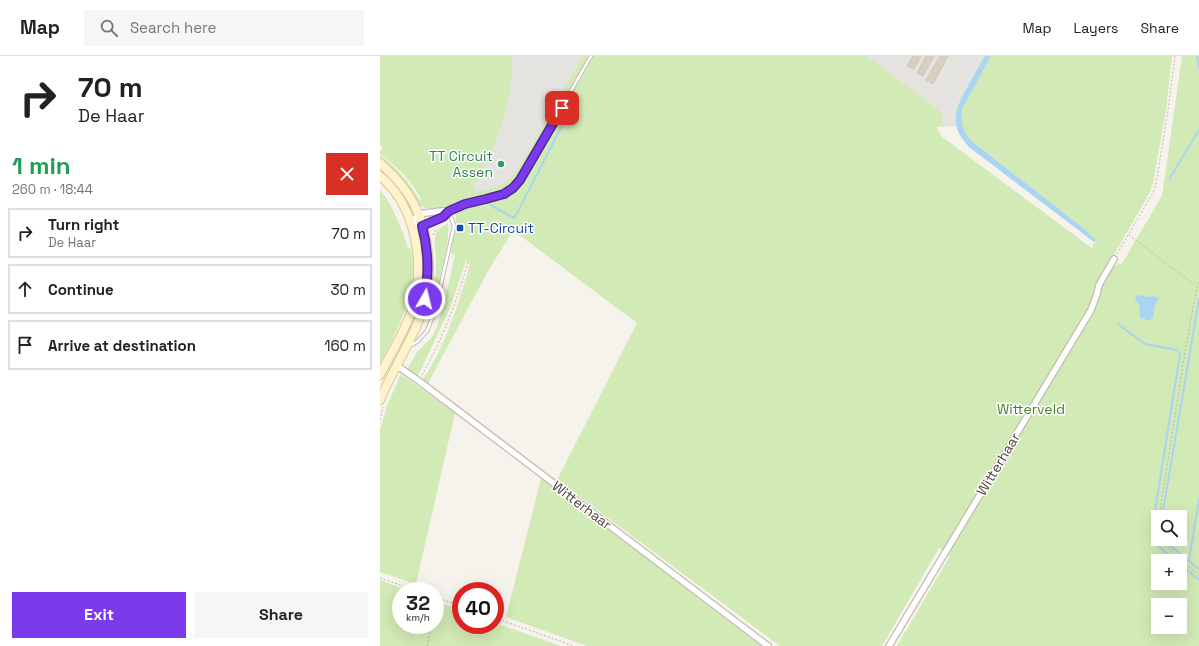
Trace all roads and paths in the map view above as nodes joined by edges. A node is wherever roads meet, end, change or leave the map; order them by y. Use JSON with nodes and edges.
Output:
{"nodes":[{"id":1,"x":591,"y":56,"type":"edge"},
{"id":2,"x":1175,"y":56,"type":"edge"},
{"id":3,"x":380,"y":163,"type":"edge"},
{"id":4,"x":380,"y":176,"type":"edge"},
{"id":5,"x":449,"y":211,"type":"junction"},
{"id":6,"x":418,"y":214,"type":"junction"},
{"id":7,"x":411,"y":225,"type":"junction"},
{"id":8,"x":422,"y":226,"type":"junction"},
{"id":9,"x":1128,"y":235,"type":"junction"},
{"id":10,"x":1114,"y":260,"type":"joint"},
{"id":11,"x":468,"y":262,"type":"dead end"},
{"id":12,"x":1199,"y":281,"type":"edge"},
{"id":13,"x":1197,"y":287,"type":"junction"},
{"id":14,"x":405,"y":348,"type":"junction"},
{"id":15,"x":388,"y":361,"type":"junction"},
{"id":16,"x":396,"y":365,"type":"junction"},
{"id":17,"x":380,"y":375,"type":"edge"},
{"id":18,"x":419,"y":381,"type":"junction"},
{"id":19,"x":380,"y":400,"type":"edge"},
{"id":20,"x":1160,"y":510,"type":"edge"},
{"id":21,"x":1165,"y":546,"type":"edge"},
{"id":22,"x":1199,"y":575,"type":"edge"},
{"id":23,"x":380,"y":578,"type":"edge"},
{"id":24,"x":392,"y":582,"type":"edge"},
{"id":25,"x":504,"y":621,"type":"edge"},
{"id":26,"x":430,"y":634,"type":"edge"},
{"id":27,"x":427,"y":646,"type":"edge"},
{"id":28,"x":574,"y":646,"type":"edge"},
{"id":29,"x":768,"y":646,"type":"edge"},
{"id":30,"x":888,"y":646,"type":"edge"}],
"edges":[{"from":1,"to":5,"type":"lane"},
{"from":2,"to":9,"type":"path"},
{"from":3,"to":6,"type":"street"},
{"from":4,"to":7,"type":"street"},
{"from":5,"to":6,"type":"street"},
{"from":5,"to":8,"type":"street"},
{"from":5,"to":14,"type":"lane"},
{"from":6,"to":7,"type":"street"},
{"from":6,"to":8,"type":"street"},
{"from":7,"to":8,"type":"street"},
{"from":7,"to":15,"type":"street"},
{"from":8,"to":14,"type":"street"},
{"from":9,"to":10,"type":"path"},
{"from":9,"to":13,"type":"path"},
{"from":10,"to":30,"type":"street","name":"Witterhaar"},
{"from":11,"to":18,"type":"path"},
{"from":12,"to":13,"type":"path"},
{"from":13,"to":20,"type":"path"},
{"from":14,"to":16,"type":"street"},
{"from":15,"to":16,"type":"street"},
{"from":15,"to":17,"type":"street"},
{"from":16,"to":18,"type":"street","name":"Witterhaar"},
{"from":16,"to":19,"type":"street"},
{"from":18,"to":29,"type":"street","name":"Witterhaar"},
{"from":21,"to":22,"type":"path"},
{"from":23,"to":24,"type":"path"},
{"from":25,"to":28,"type":"path"},
{"from":26,"to":27,"type":"path"}]}
